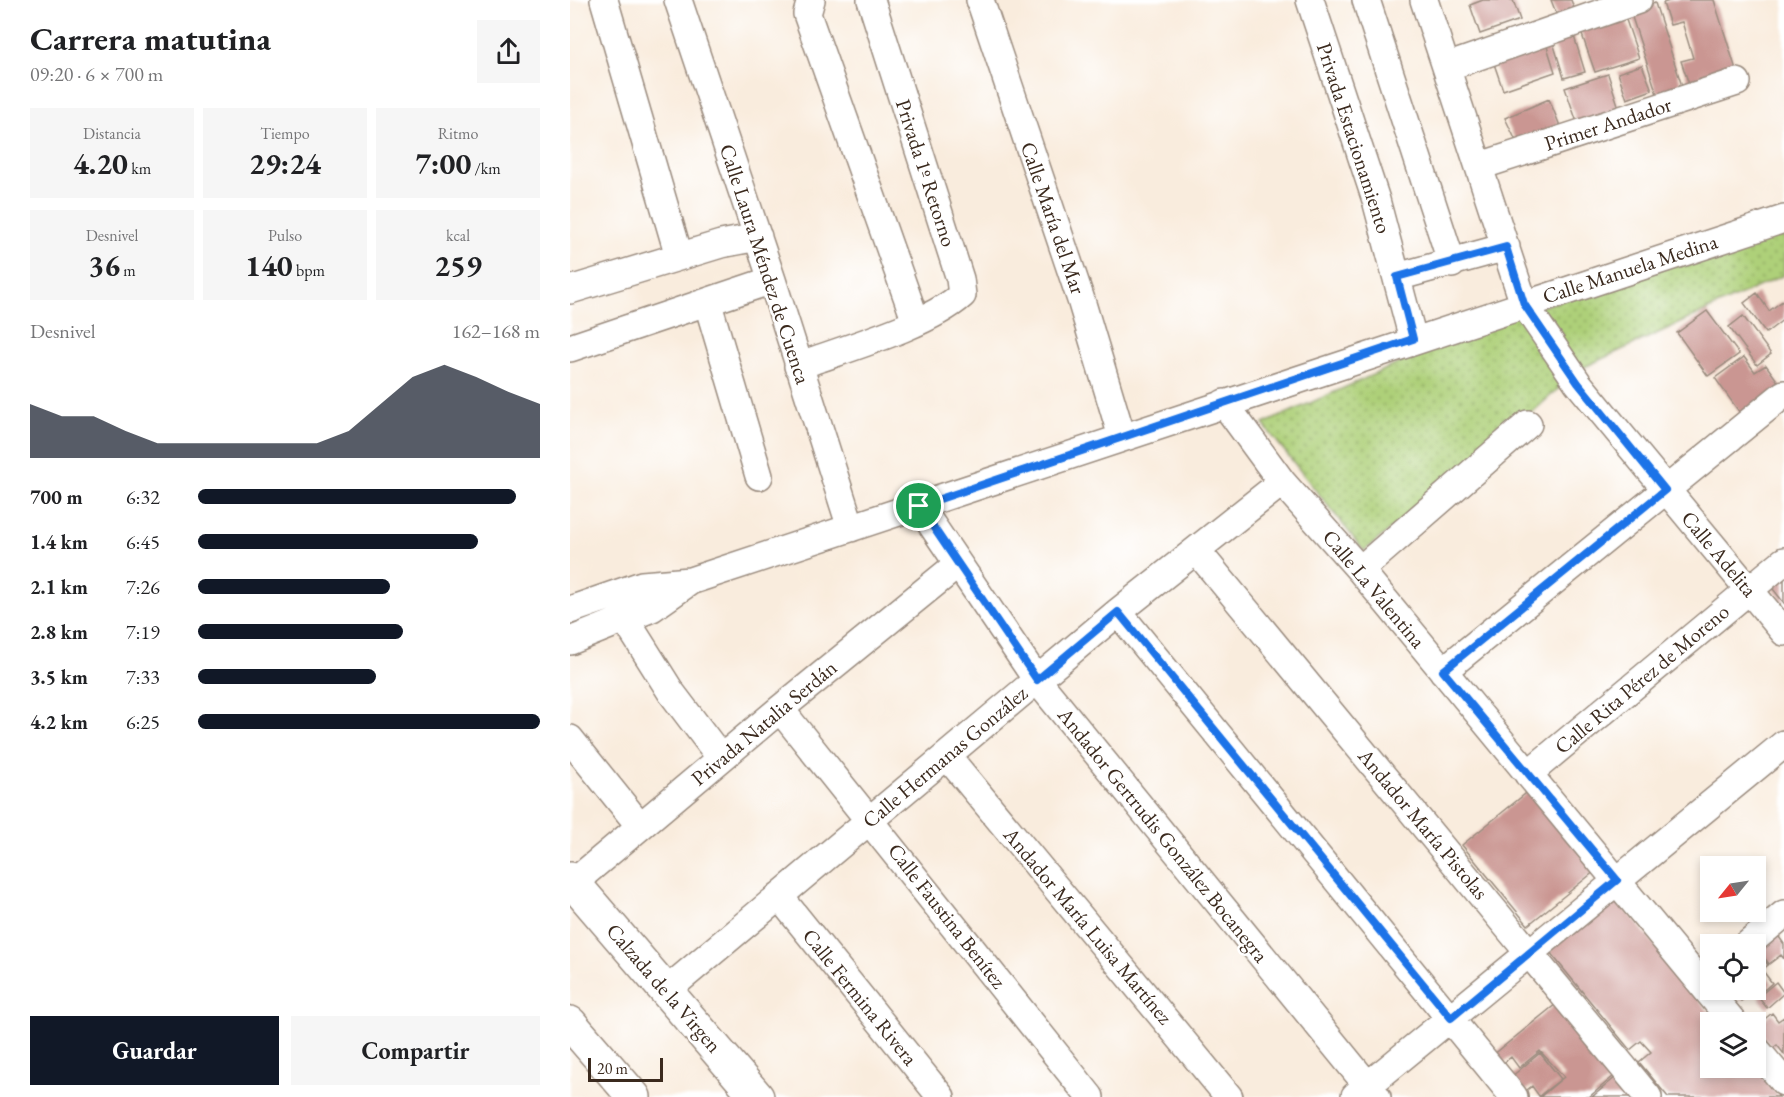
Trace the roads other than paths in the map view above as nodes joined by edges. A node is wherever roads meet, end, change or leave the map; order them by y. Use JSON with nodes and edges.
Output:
{"nodes":[{"id":1,"x":604,"y":0,"type":"edge"},
{"id":2,"x":678,"y":0,"type":"edge"},
{"id":3,"x":811,"y":0,"type":"edge"},
{"id":4,"x":871,"y":0,"type":"edge"},
{"id":5,"x":980,"y":0,"type":"edge"},
{"id":6,"x":1310,"y":0,"type":"edge"},
{"id":7,"x":1366,"y":0,"type":"edge"},
{"id":8,"x":1424,"y":0,"type":"edge"},
{"id":9,"x":1638,"y":0,"type":"edge"},
{"id":10,"x":1447,"y":67,"type":"junction"},
{"id":11,"x":1737,"y":82,"type":"dead end"},
{"id":12,"x":1479,"y":166,"type":"junction"},
{"id":13,"x":1784,"y":219,"type":"edge"},
{"id":14,"x":758,"y":237,"type":"junction"},
{"id":15,"x":1506,"y":247,"type":"junction"},
{"id":16,"x":680,"y":256,"type":"junction"},
{"id":17,"x":1452,"y":264,"type":"junction"},
{"id":18,"x":1397,"y":277,"type":"junction"},
{"id":19,"x":772,"y":280,"type":"junction"},
{"id":20,"x":570,"y":290,"type":"edge"},
{"id":21,"x":708,"y":304,"type":"junction"},
{"id":22,"x":1524,"y":304,"type":"junction"},
{"id":23,"x":916,"y":322,"type":"junction"},
{"id":24,"x":1413,"y":339,"type":"junction"},
{"id":25,"x":570,"y":348,"type":"edge"},
{"id":26,"x":798,"y":366,"type":"junction"},
{"id":27,"x":1784,"y":394,"type":"edge"},
{"id":28,"x":1224,"y":403,"type":"junction"},
{"id":29,"x":1528,"y":424,"type":"dead end"},
{"id":30,"x":1122,"y":437,"type":"junction"},
{"id":31,"x":759,"y":476,"type":"dead end"},
{"id":32,"x":1282,"y":482,"type":"junction"},
{"id":33,"x":1665,"y":490,"type":"junction"},
{"id":34,"x":919,"y":506,"type":"junction"},
{"id":35,"x":851,"y":528,"type":"junction"},
{"id":36,"x":1197,"y":551,"type":"junction"},
{"id":37,"x":1784,"y":561,"type":"edge"},
{"id":38,"x":957,"y":565,"type":"junction"},
{"id":39,"x":1360,"y":570,"type":"junction"},
{"id":40,"x":690,"y":581,"type":"junction"},
{"id":41,"x":1748,"y":590,"type":"junction"},
{"id":42,"x":570,"y":610,"type":"edge"},
{"id":43,"x":1118,"y":612,"type":"junction"},
{"id":44,"x":625,"y":619,"type":"junction"},
{"id":45,"x":1784,"y":632,"type":"edge"},
{"id":46,"x":570,"y":641,"type":"edge"},
{"id":47,"x":1443,"y":671,"type":"junction"},
{"id":48,"x":1037,"y":680,"type":"junction"},
{"id":49,"x":780,"y":708,"type":"junction"},
{"id":50,"x":570,"y":739,"type":"edge"},
{"id":51,"x":1784,"y":744,"type":"edge"},
{"id":52,"x":946,"y":756,"type":"junction"},
{"id":53,"x":721,"y":758,"type":"junction"},
{"id":54,"x":1528,"y":774,"type":"junction"},
{"id":55,"x":870,"y":820,"type":"junction"},
{"id":56,"x":640,"y":826,"type":"junction"},
{"id":57,"x":1617,"y":880,"type":"junction"},
{"id":58,"x":572,"y":881,"type":"edge"},
{"id":59,"x":780,"y":896,"type":"junction"},
{"id":60,"x":1784,"y":914,"type":"edge"},
{"id":61,"x":1760,"y":934,"type":"edge"},
{"id":62,"x":1529,"y":952,"type":"junction"},
{"id":63,"x":1700,"y":973,"type":"edge"},
{"id":64,"x":666,"y":992,"type":"junction"},
{"id":65,"x":1451,"y":1018,"type":"junction"},
{"id":66,"x":570,"y":1023,"type":"edge"},
{"id":67,"x":1766,"y":1061,"type":"edge"},
{"id":68,"x":1784,"y":1081,"type":"edge"},
{"id":69,"x":1366,"y":1093,"type":"edge"},
{"id":70,"x":634,"y":1097,"type":"edge"},
{"id":71,"x":757,"y":1097,"type":"edge"},
{"id":72,"x":941,"y":1097,"type":"edge"},
{"id":73,"x":1090,"y":1097,"type":"edge"},
{"id":74,"x":1229,"y":1097,"type":"edge"},
{"id":75,"x":1514,"y":1097,"type":"edge"},
{"id":76,"x":1648,"y":1097,"type":"edge"}],
"edges":[{"from":1,"to":16,"type":"street"},
{"from":2,"to":14,"type":"street","name":"Calle Laura Méndez de Cuenca"},
{"from":3,"to":23,"type":"street"},
{"from":4,"to":23,"type":"street","name":"Privada 1º Retorno"},
{"from":5,"to":30,"type":"street","name":"Calle María del Mar"},
{"from":6,"to":18,"type":"street","name":"Privada Estacionamiento"},
{"from":7,"to":17,"type":"street"},
{"from":8,"to":10,"type":"street"},
{"from":9,"to":10,"type":"street"},
{"from":10,"to":12,"type":"street"},
{"from":11,"to":12,"type":"street","name":"Primer Andador"},
{"from":12,"to":15,"type":"street"},
{"from":13,"to":22,"type":"street","name":"Calle Manuela Medina"},
{"from":14,"to":16,"type":"street"},
{"from":14,"to":19,"type":"street","name":"Calle Laura Méndez de Cuenca"},
{"from":15,"to":17,"type":"street"},
{"from":15,"to":22,"type":"street"},
{"from":16,"to":20,"type":"street"},
{"from":17,"to":18,"type":"street"},
{"from":18,"to":24,"type":"street","name":"Privada Estacionamiento"},
{"from":19,"to":21,"type":"street"},
{"from":19,"to":26,"type":"street","name":"Calle Laura Méndez de Cuenca"},
{"from":21,"to":25,"type":"street"},
{"from":21,"to":31,"type":"street"},
{"from":22,"to":24,"type":"street","name":"Calle Manuela Medina"},
{"from":22,"to":33,"type":"street","name":"Calle Adelita"},
{"from":23,"to":26,"type":"street","name":"Privada 1º Retorno"},
{"from":24,"to":28,"type":"street","name":"Calle Manuela Medina"},
{"from":26,"to":35,"type":"street","name":"Calle Laura Méndez de Cuenca"},
{"from":27,"to":33,"type":"street"},
{"from":28,"to":30,"type":"street","name":"Calle Manuela Medina"},
{"from":28,"to":32,"type":"street","name":"Calle La Valentina"},
{"from":29,"to":39,"type":"street"},
{"from":30,"to":34,"type":"street","name":"Calle Manuela Medina"},
{"from":32,"to":36,"type":"street","name":"Calle Hermanas González"},
{"from":32,"to":39,"type":"street","name":"Calle La Valentina"},
{"from":33,"to":41,"type":"street","name":"Calle Adelita"},
{"from":33,"to":47,"type":"street"},
{"from":34,"to":35,"type":"street","name":"Calle Manuela Medina"},
{"from":34,"to":38,"type":"street","name":"Andador Gertrudis González Bocanegra"},
{"from":35,"to":40,"type":"street","name":"Calle Manuela Medina"},
{"from":36,"to":43,"type":"street","name":"Calle Hermanas González"},
{"from":36,"to":62,"type":"street","name":"Andador María Pistolas"},
{"from":37,"to":41,"type":"street","name":"Calle Rita Pérez de Moreno"},
{"from":38,"to":48,"type":"street","name":"Andador Gertrudis González Bocanegra"},
{"from":38,"to":49,"type":"street","name":"Privada Natalia Serdán"},
{"from":39,"to":47,"type":"street","name":"Calle La Valentina"},
{"from":40,"to":42,"type":"street"},
{"from":40,"to":44,"type":"street"},
{"from":41,"to":45,"type":"street","name":"Calle Adelita"},
{"from":41,"to":54,"type":"street","name":"Calle Rita Pérez de Moreno"},
{"from":43,"to":48,"type":"street","name":"Calle Hermanas González"},
{"from":43,"to":65,"type":"street"},
{"from":44,"to":46,"type":"street"},
{"from":44,"to":53,"type":"street"},
{"from":47,"to":54,"type":"street","name":"Calle La Valentina"},
{"from":48,"to":52,"type":"street","name":"Calle Hermanas González"},
{"from":48,"to":69,"type":"street","name":"Andador Gertrudis González Bocanegra"},
{"from":49,"to":53,"type":"street","name":"Privada Natalia Serdán"},
{"from":49,"to":55,"type":"street","name":"Calle Faustina Benítez"},
{"from":50,"to":56,"type":"street"},
{"from":51,"to":57,"type":"street"},
{"from":52,"to":55,"type":"street","name":"Calle Hermanas González"},
{"from":52,"to":74,"type":"street","name":"Andador María Luisa Martínez"},
{"from":53,"to":56,"type":"street","name":"Privada Natalia Serdán"},
{"from":54,"to":57,"type":"street","name":"Calle La Valentina"},
{"from":55,"to":59,"type":"street","name":"Calle Hermanas González"},
{"from":55,"to":73,"type":"street","name":"Calle Faustina Benítez"},
{"from":56,"to":58,"type":"street","name":"Privada Natalia Serdán"},
{"from":57,"to":62,"type":"street"},
{"from":57,"to":63,"type":"street","name":"Calle La Valentina"},
{"from":58,"to":64,"type":"main road","name":"Calzada de la Virgen"},
{"from":59,"to":64,"type":"street","name":"Calle Hermanas González"},
{"from":59,"to":72,"type":"street","name":"Calle Fermina Rivera"},
{"from":60,"to":61,"type":"street"},
{"from":62,"to":65,"type":"street"},
{"from":62,"to":76,"type":"street","name":"Andador María Pistolas"},
{"from":64,"to":71,"type":"main road","name":"Calzada de la Virgen"},
{"from":65,"to":69,"type":"street"},
{"from":65,"to":75,"type":"street"},
{"from":66,"to":70,"type":"main road"},
{"from":67,"to":68,"type":"street"}]}
